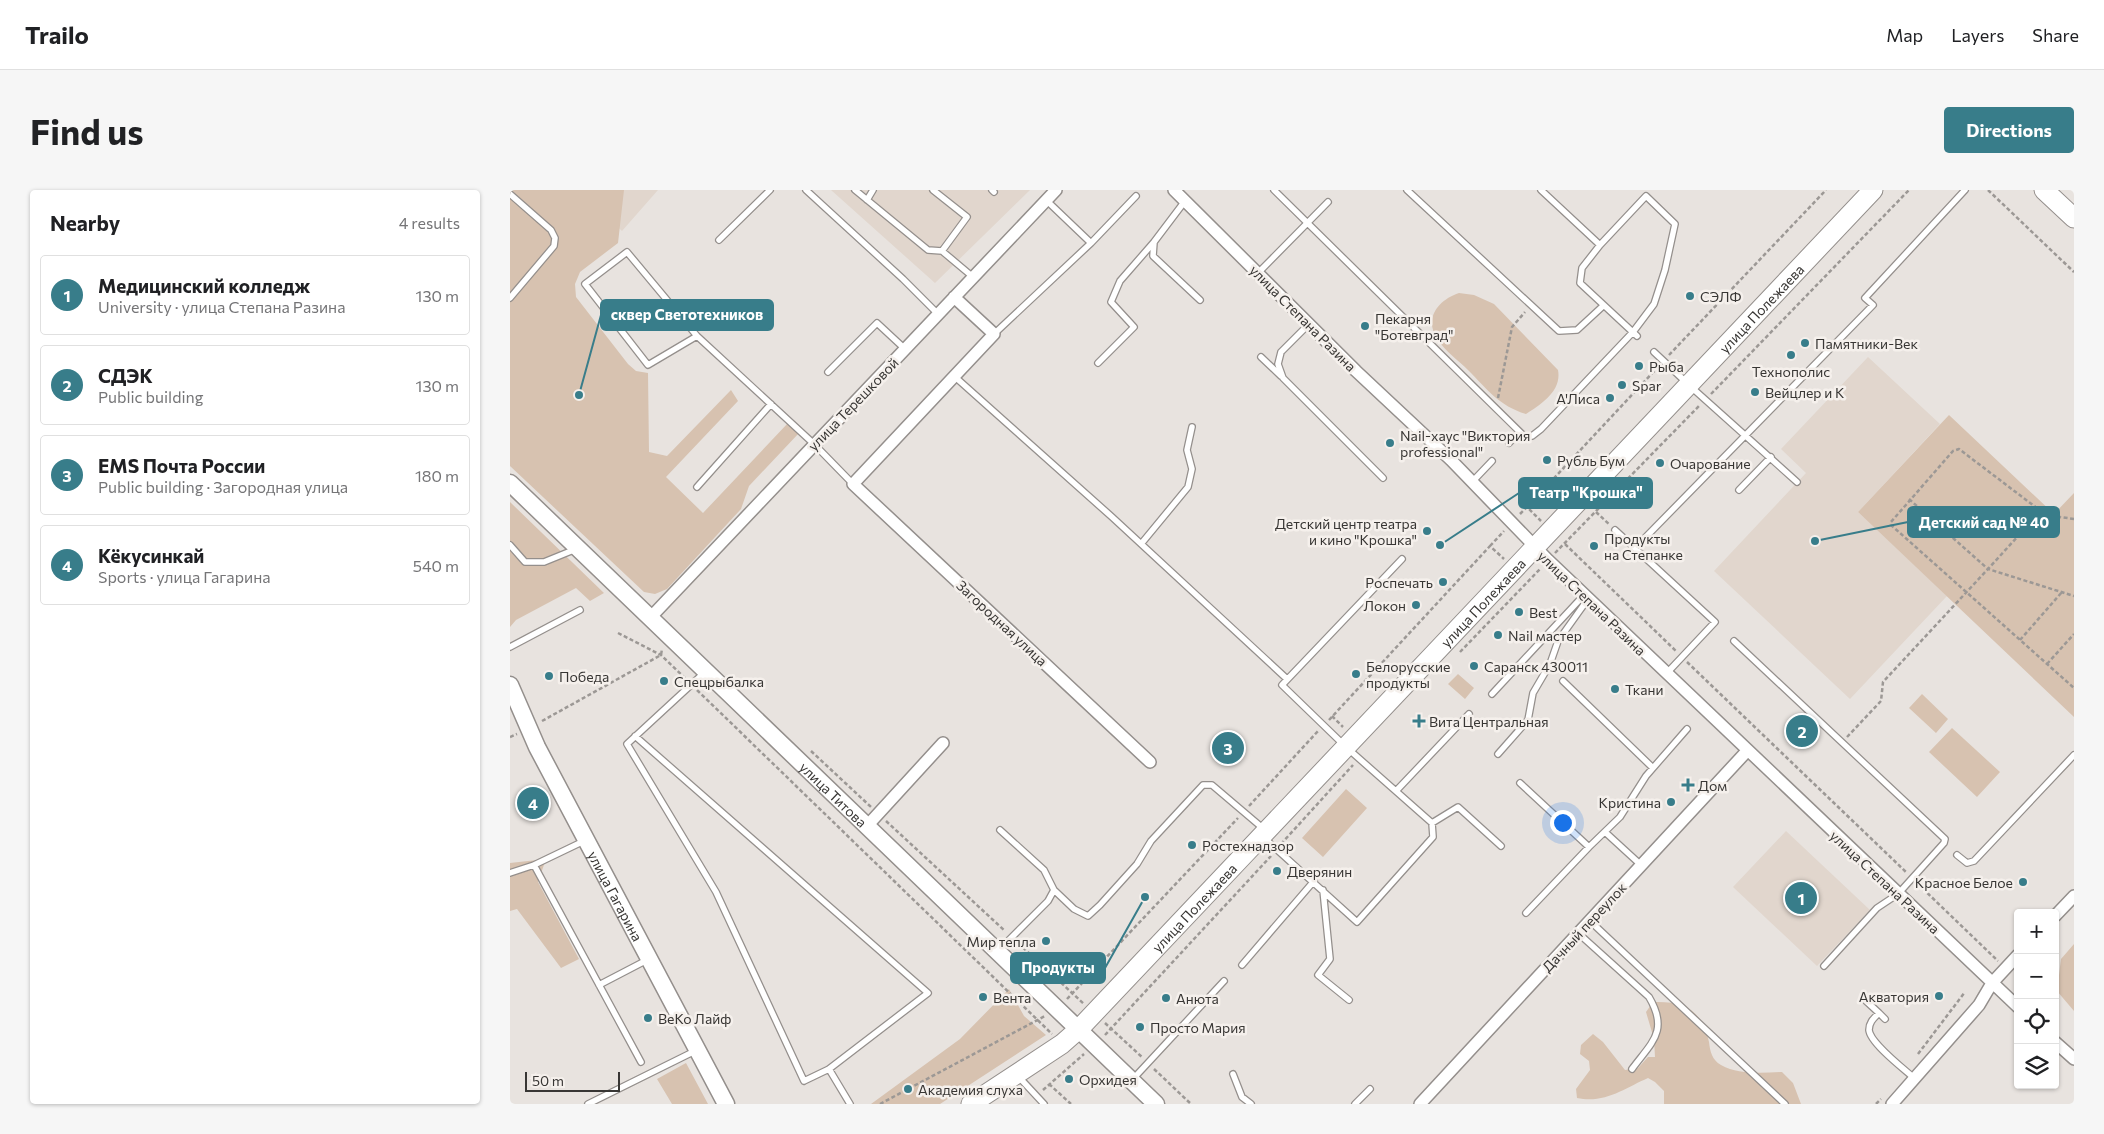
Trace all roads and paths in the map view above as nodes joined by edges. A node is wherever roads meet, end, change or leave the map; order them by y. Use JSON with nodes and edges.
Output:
{"nodes":[{"id":1,"x":770,"y":190,"type":"edge"},
{"id":2,"x":806,"y":190,"type":"edge"},
{"id":3,"x":855,"y":190,"type":"edge"},
{"id":4,"x":874,"y":190,"type":"edge"},
{"id":5,"x":933,"y":190,"type":"edge"},
{"id":6,"x":1056,"y":190,"type":"edge"},
{"id":7,"x":1174,"y":190,"type":"edge"},
{"id":8,"x":1274,"y":190,"type":"edge"},
{"id":9,"x":1407,"y":190,"type":"edge"},
{"id":10,"x":1541,"y":190,"type":"edge"},
{"id":11,"x":1826,"y":190,"type":"edge"},
{"id":12,"x":1873,"y":190,"type":"edge"},
{"id":13,"x":1909,"y":190,"type":"edge"},
{"id":14,"x":1965,"y":190,"type":"edge"},
{"id":15,"x":1988,"y":190,"type":"edge"},
{"id":16,"x":2044,"y":190,"type":"edge"},
{"id":17,"x":510,"y":194,"type":"edge"},
{"id":18,"x":1136,"y":196,"type":"dead end"},
{"id":19,"x":868,"y":200,"type":"junction"},
{"id":20,"x":1046,"y":200,"type":"junction"},
{"id":21,"x":1185,"y":201,"type":"junction"},
{"id":22,"x":1328,"y":202,"type":"dead end"},
{"id":23,"x":2074,"y":218,"type":"edge"},
{"id":24,"x":1308,"y":223,"type":"junction"},
{"id":25,"x":719,"y":240,"type":"dead end"},
{"id":26,"x":1154,"y":242,"type":"junction"},
{"id":27,"x":1091,"y":243,"type":"junction"},
{"id":28,"x":1600,"y":246,"type":"junction"},
{"id":29,"x":942,"y":251,"type":"junction"},
{"id":30,"x":2074,"y":272,"type":"edge"},
{"id":31,"x":1258,"y":273,"type":"junction"},
{"id":32,"x":973,"y":277,"type":"junction"},
{"id":33,"x":954,"y":297,"type":"junction"},
{"id":34,"x":510,"y":298,"type":"edge"},
{"id":35,"x":1200,"y":300,"type":"dead end"},
{"id":36,"x":1531,"y":305,"type":"junction"},
{"id":37,"x":1603,"y":306,"type":"junction"},
{"id":38,"x":938,"y":314,"type":"junction"},
{"id":39,"x":1309,"y":324,"type":"junction"},
{"id":40,"x":994,"y":334,"type":"junction"},
{"id":41,"x":1635,"y":334,"type":"junction"},
{"id":42,"x":697,"y":336,"type":"junction"},
{"id":43,"x":905,"y":349,"type":"junction"},
{"id":44,"x":1654,"y":352,"type":"dead end"},
{"id":45,"x":1261,"y":357,"type":"dead end"},
{"id":46,"x":1663,"y":361,"type":"junction"},
{"id":47,"x":1098,"y":363,"type":"dead end"},
{"id":48,"x":828,"y":372,"type":"dead end"},
{"id":49,"x":954,"y":376,"type":"junction"},
{"id":50,"x":1283,"y":378,"type":"junction"},
{"id":51,"x":1689,"y":385,"type":"junction"},
{"id":52,"x":1706,"y":399,"type":"junction"},
{"id":53,"x":771,"y":404,"type":"junction"},
{"id":54,"x":1495,"y":409,"type":"junction"},
{"id":55,"x":1192,"y":426,"type":"dead end"},
{"id":56,"x":1519,"y":432,"type":"junction"},
{"id":57,"x":1746,"y":435,"type":"junction"},
{"id":58,"x":1509,"y":443,"type":"dead end"},
{"id":59,"x":814,"y":444,"type":"junction"},
{"id":60,"x":1771,"y":457,"type":"junction"},
{"id":61,"x":1492,"y":461,"type":"dead end"},
{"id":62,"x":1383,"y":478,"type":"dead end"},
{"id":63,"x":1472,"y":482,"type":"junction"},
{"id":64,"x":1798,"y":482,"type":"dead end"},
{"id":65,"x":510,"y":483,"type":"edge"},
{"id":66,"x":853,"y":484,"type":"junction"},
{"id":67,"x":697,"y":487,"type":"dead end"},
{"id":68,"x":1739,"y":490,"type":"dead end"},
{"id":69,"x":1909,"y":500,"type":"junction"},
{"id":70,"x":1527,"y":507,"type":"dead end"},
{"id":71,"x":2041,"y":511,"type":"junction"},
{"id":72,"x":1595,"y":512,"type":"dead end"},
{"id":73,"x":2074,"y":519,"type":"edge"},
{"id":74,"x":1615,"y":530,"type":"joint"},
{"id":75,"x":1565,"y":543,"type":"dead end"},
{"id":76,"x":1141,"y":544,"type":"junction"},
{"id":77,"x":510,"y":546,"type":"edge"},
{"id":78,"x":1535,"y":547,"type":"junction"},
{"id":79,"x":1635,"y":548,"type":"junction"},
{"id":80,"x":578,"y":549,"type":"junction"},
{"id":81,"x":1402,"y":559,"type":"dead end"},
{"id":82,"x":1514,"y":569,"type":"junction"},
{"id":83,"x":1988,"y":570,"type":"junction"},
{"id":84,"x":1966,"y":592,"type":"junction"},
{"id":85,"x":2062,"y":592,"type":"junction"},
{"id":86,"x":2074,"y":596,"type":"edge"},
{"id":87,"x":1586,"y":597,"type":"junction"},
{"id":88,"x":580,"y":610,"type":"dead end"},
{"id":89,"x":650,"y":618,"type":"junction"},
{"id":90,"x":618,"y":633,"type":"dead end"},
{"id":91,"x":2074,"y":634,"type":"edge"},
{"id":92,"x":1734,"y":640,"type":"dead end"},
{"id":93,"x":2020,"y":640,"type":"junction"},
{"id":94,"x":510,"y":647,"type":"edge"},
{"id":95,"x":661,"y":655,"type":"junction"},
{"id":96,"x":1682,"y":656,"type":"junction"},
{"id":97,"x":2047,"y":664,"type":"junction"},
{"id":98,"x":705,"y":672,"type":"junction"},
{"id":99,"x":1666,"y":674,"type":"junction"},
{"id":100,"x":1287,"y":679,"type":"junction"},
{"id":101,"x":1563,"y":681,"type":"dead end"},
{"id":102,"x":691,"y":684,"type":"junction"},
{"id":103,"x":510,"y":685,"type":"edge"},
{"id":104,"x":2074,"y":688,"type":"edge"},
{"id":105,"x":1492,"y":694,"type":"dead end"},
{"id":106,"x":1469,"y":714,"type":"dead end"},
{"id":107,"x":1324,"y":725,"type":"junction"},
{"id":108,"x":528,"y":728,"type":"junction"},
{"id":109,"x":1687,"y":729,"type":"dead end"},
{"id":110,"x":636,"y":736,"type":"junction"},
{"id":111,"x":510,"y":737,"type":"edge"},
{"id":112,"x":1842,"y":742,"type":"junction"},
{"id":113,"x":943,"y":743,"type":"dead end"},
{"id":114,"x":1346,"y":747,"type":"junction"},
{"id":115,"x":1747,"y":751,"type":"junction"},
{"id":116,"x":1498,"y":754,"type":"dead end"},
{"id":117,"x":2074,"y":755,"type":"edge"},
{"id":118,"x":1150,"y":762,"type":"dead end"},
{"id":119,"x":1653,"y":768,"type":"junction"},
{"id":120,"x":1520,"y":783,"type":"dead end"},
{"id":121,"x":1396,"y":791,"type":"junction"},
{"id":122,"x":1244,"y":812,"type":"junction"},
{"id":123,"x":1432,"y":823,"type":"junction"},
{"id":124,"x":867,"y":826,"type":"junction"},
{"id":125,"x":1000,"y":830,"type":"dead end"},
{"id":126,"x":1605,"y":832,"type":"junction"},
{"id":127,"x":1264,"y":833,"type":"junction"},
{"id":128,"x":586,"y":840,"type":"junction"},
{"id":129,"x":1501,"y":846,"type":"dead end"},
{"id":130,"x":1589,"y":847,"type":"junction"},
{"id":131,"x":1957,"y":855,"type":"dead end"},
{"id":132,"x":534,"y":865,"type":"junction"},
{"id":133,"x":1642,"y":865,"type":"junction"},
{"id":134,"x":1189,"y":871,"type":"dead end"},
{"id":135,"x":510,"y":874,"type":"edge"},
{"id":136,"x":1912,"y":878,"type":"junction"},
{"id":137,"x":1314,"y":881,"type":"junction"},
{"id":138,"x":1054,"y":890,"type":"junction"},
{"id":139,"x":1323,"y":890,"type":"junction"},
{"id":140,"x":1898,"y":894,"type":"junction"},
{"id":141,"x":2074,"y":896,"type":"edge"},
{"id":142,"x":2059,"y":912,"type":"edge"},
{"id":143,"x":1526,"y":913,"type":"dead end"},
{"id":144,"x":1590,"y":921,"type":"junction"},
{"id":145,"x":1578,"y":933,"type":"junction"},
{"id":146,"x":997,"y":951,"type":"junction"},
{"id":147,"x":1991,"y":954,"type":"dead end"},
{"id":148,"x":649,"y":958,"type":"junction"},
{"id":149,"x":2014,"y":959,"type":"edge"},
{"id":150,"x":1242,"y":965,"type":"dead end"},
{"id":151,"x":1824,"y":966,"type":"dead end"},
{"id":152,"x":1224,"y":981,"type":"dead end"},
{"id":153,"x":1992,"y":983,"type":"junction"},
{"id":154,"x":599,"y":985,"type":"junction"},
{"id":155,"x":1965,"y":992,"type":"dead end"},
{"id":156,"x":1349,"y":1000,"type":"dead end"},
{"id":157,"x":1866,"y":1001,"type":"dead end"},
{"id":158,"x":2014,"y":1003,"type":"edge"},
{"id":159,"x":1879,"y":1013,"type":"junction"},
{"id":160,"x":1885,"y":1019,"type":"dead end"},
{"id":161,"x":1079,"y":1029,"type":"junction"},
{"id":162,"x":1062,"y":1044,"type":"junction"},
{"id":163,"x":2057,"y":1044,"type":"edge"},
{"id":164,"x":697,"y":1050,"type":"junction"},
{"id":165,"x":2074,"y":1059,"type":"edge"},
{"id":166,"x":641,"y":1062,"type":"dead end"},
{"id":167,"x":829,"y":1069,"type":"junction"},
{"id":168,"x":1632,"y":1069,"type":"dead end"},
{"id":169,"x":1017,"y":1074,"type":"junction"},
{"id":170,"x":1232,"y":1074,"type":"dead end"},
{"id":171,"x":1910,"y":1074,"type":"junction"},
{"id":172,"x":1131,"y":1080,"type":"junction"},
{"id":173,"x":1049,"y":1084,"type":"dead end"},
{"id":174,"x":1370,"y":1089,"type":"dead end"},
{"id":175,"x":1887,"y":1101,"type":"edge"},
{"id":176,"x":588,"y":1104,"type":"edge"},
{"id":177,"x":726,"y":1104,"type":"edge"},
{"id":178,"x":850,"y":1104,"type":"edge"},
{"id":179,"x":971,"y":1104,"type":"edge"},
{"id":180,"x":1044,"y":1104,"type":"edge"},
{"id":181,"x":1071,"y":1104,"type":"edge"},
{"id":182,"x":1156,"y":1104,"type":"edge"},
{"id":183,"x":1251,"y":1104,"type":"edge"},
{"id":184,"x":1355,"y":1104,"type":"edge"},
{"id":185,"x":1420,"y":1104,"type":"edge"},
{"id":186,"x":1785,"y":1104,"type":"edge"},
{"id":187,"x":1876,"y":1104,"type":"edge"}],
"edges":[{"from":1,"to":25,"type":"lane"},
{"from":2,"to":38,"type":"lane"},
{"from":3,"to":19,"type":"lane"},
{"from":4,"to":19,"type":"lane"},
{"from":5,"to":29,"type":"lane"},
{"from":6,"to":20,"type":"street","name":"улица Терешковой"},
{"from":7,"to":21,"type":"street","name":"улица Степана Разина"},
{"from":8,"to":24,"type":"lane"},
{"from":9,"to":36,"type":"lane"},
{"from":10,"to":28,"type":"lane"},
{"from":11,"to":46,"type":"path"},
{"from":12,"to":51,"type":"main road","name":"улица Полежаева"},
{"from":13,"to":52,"type":"path"},
{"from":14,"to":57,"type":"lane"},
{"from":15,"to":30,"type":"path"},
{"from":16,"to":23,"type":"main road"},
{"from":17,"to":34,"type":"lane"},
{"from":18,"to":27,"type":"lane"},
{"from":19,"to":29,"type":"lane"},
{"from":20,"to":27,"type":"lane"},
{"from":20,"to":32,"type":"street","name":"улица Терешковой"},
{"from":21,"to":26,"type":"lane"},
{"from":21,"to":31,"type":"street","name":"улица Степана Разина"},
{"from":22,"to":24,"type":"lane"},
{"from":24,"to":31,"type":"lane"},
{"from":24,"to":54,"type":"lane"},
{"from":26,"to":35,"type":"lane"},
{"from":26,"to":47,"type":"lane"},
{"from":27,"to":40,"type":"lane"},
{"from":28,"to":37,"type":"lane"},
{"from":28,"to":41,"type":"lane"},
{"from":29,"to":32,"type":"lane"},
{"from":31,"to":39,"type":"street","name":"улица Степана Разина"},
{"from":32,"to":33,"type":"street","name":"улица Терешковой"},
{"from":33,"to":38,"type":"street","name":"улица Терешковой"},
{"from":33,"to":40,"type":"street"},
{"from":36,"to":37,"type":"lane"},
{"from":36,"to":54,"type":"path"},
{"from":37,"to":41,"type":"lane"},
{"from":38,"to":43,"type":"street","name":"улица Терешковой"},
{"from":39,"to":50,"type":"lane"},
{"from":39,"to":63,"type":"street","name":"улица Степана Разина"},
{"from":40,"to":49,"type":"street"},
{"from":41,"to":56,"type":"lane"},
{"from":42,"to":42,"type":"lane","name":"Загородная улица"},
{"from":42,"to":53,"type":"lane","name":"Загородная улица"},
{"from":43,"to":48,"type":"lane"},
{"from":43,"to":59,"type":"street","name":"улица Терешковой"},
{"from":44,"to":46,"type":"lane"},
{"from":45,"to":50,"type":"lane"},
{"from":46,"to":51,"type":"lane"},
{"from":46,"to":70,"type":"path"},
{"from":49,"to":66,"type":"street"},
{"from":49,"to":76,"type":"lane"},
{"from":50,"to":62,"type":"lane"},
{"from":51,"to":52,"type":"lane"},
{"from":51,"to":78,"type":"main road","name":"улица Полежаева"},
{"from":52,"to":57,"type":"lane"},
{"from":53,"to":59,"type":"lane","name":"Загородная улица"},
{"from":53,"to":67,"type":"lane"},
{"from":54,"to":56,"type":"lane"},
{"from":55,"to":76,"type":"lane"},
{"from":56,"to":58,"type":"lane"},
{"from":57,"to":60,"type":"lane"},
{"from":57,"to":79,"type":"lane"},
{"from":59,"to":66,"type":"lane","name":"Загородная улица"},
{"from":59,"to":89,"type":"street","name":"улица Терешковой"},
{"from":60,"to":64,"type":"lane"},
{"from":60,"to":68,"type":"lane"},
{"from":61,"to":63,"type":"lane"},
{"from":63,"to":78,"type":"street","name":"улица Степана Разина"},
{"from":65,"to":80,"type":"main road","name":"улица Титова"},
{"from":66,"to":118,"type":"street","name":"Загородная улица"},
{"from":69,"to":71,"type":"path"},
{"from":69,"to":83,"type":"path"},
{"from":69,"to":84,"type":"path"},
{"from":71,"to":73,"type":"path"},
{"from":71,"to":83,"type":"path"},
{"from":72,"to":74,"type":"path"},
{"from":74,"to":79,"type":"lane"},
{"from":75,"to":96,"type":"path"},
{"from":76,"to":100,"type":"lane"},
{"from":77,"to":80,"type":"lane"},
{"from":78,"to":82,"type":"main road","name":"улица Полежаева"},
{"from":78,"to":87,"type":"street","name":"улица Степана Разина"},
{"from":79,"to":96,"type":"lane"},
{"from":80,"to":89,"type":"main road","name":"улица Титова"},
{"from":81,"to":100,"type":"lane"},
{"from":82,"to":107,"type":"path"},
{"from":82,"to":114,"type":"main road","name":"улица Полежаева"},
{"from":83,"to":84,"type":"path"},
{"from":83,"to":85,"type":"path"},
{"from":84,"to":93,"type":"path"},
{"from":84,"to":112,"type":"path"},
{"from":85,"to":86,"type":"path"},
{"from":85,"to":93,"type":"path"},
{"from":87,"to":99,"type":"street","name":"улица Степана Разина"},
{"from":87,"to":105,"type":"lane"},
{"from":87,"to":116,"type":"lane"},
{"from":88,"to":94,"type":"lane"},
{"from":89,"to":98,"type":"main road","name":"улица Титова"},
{"from":90,"to":95,"type":"path"},
{"from":91,"to":97,"type":"path"},
{"from":92,"to":112,"type":"lane"},
{"from":93,"to":97,"type":"path"},
{"from":95,"to":102,"type":"path"},
{"from":95,"to":108,"type":"path"},
{"from":96,"to":99,"type":"lane"},
{"from":96,"to":136,"type":"path"},
{"from":97,"to":104,"type":"path"},
{"from":98,"to":102,"type":"lane"},
{"from":98,"to":124,"type":"main road","name":"улица Титова"},
{"from":99,"to":115,"type":"street","name":"улица Степана Разина"},
{"from":100,"to":107,"type":"lane"},
{"from":101,"to":119,"type":"lane"},
{"from":102,"to":110,"type":"lane"},
{"from":102,"to":162,"type":"path"},
{"from":103,"to":108,"type":"main road","name":"улица Гагарина"},
{"from":106,"to":121,"type":"lane"},
{"from":107,"to":114,"type":"lane"},
{"from":107,"to":122,"type":"path"},
{"from":108,"to":111,"type":"path"},
{"from":108,"to":128,"type":"main road","name":"улица Гагарина"},
{"from":109,"to":119,"type":"lane"},
{"from":110,"to":167,"type":"lane"},
{"from":110,"to":167,"type":"lane"},
{"from":112,"to":136,"type":"lane"},
{"from":113,"to":124,"type":"street"},
{"from":114,"to":121,"type":"lane"},
{"from":114,"to":127,"type":"main road","name":"улица Полежаева"},
{"from":115,"to":133,"type":"street","name":"Дачный переулок"},
{"from":115,"to":140,"type":"street","name":"улица Степана Разина"},
{"from":117,"to":131,"type":"lane"},
{"from":119,"to":126,"type":"lane"},
{"from":120,"to":130,"type":"lane"},
{"from":121,"to":123,"type":"lane"},
{"from":122,"to":127,"type":"lane"},
{"from":122,"to":134,"type":"path"},
{"from":122,"to":138,"type":"lane"},
{"from":123,"to":129,"type":"lane"},
{"from":123,"to":139,"type":"lane"},
{"from":124,"to":146,"type":"main road","name":"улица Титова"},
{"from":125,"to":138,"type":"lane"},
{"from":126,"to":130,"type":"lane"},
{"from":126,"to":133,"type":"lane"},
{"from":127,"to":137,"type":"lane"},
{"from":127,"to":161,"type":"main road","name":"улица Полежаева"},
{"from":128,"to":132,"type":"lane"},
{"from":128,"to":148,"type":"main road","name":"улица Гагарина"},
{"from":130,"to":143,"type":"lane"},
{"from":132,"to":135,"type":"lane"},
{"from":132,"to":154,"type":"lane"},
{"from":133,"to":144,"type":"street","name":"Дачный переулок"},
{"from":136,"to":140,"type":"lane"},
{"from":136,"to":147,"type":"path"},
{"from":137,"to":139,"type":"lane"},
{"from":137,"to":150,"type":"lane"},
{"from":138,"to":146,"type":"lane"},
{"from":139,"to":156,"type":"lane"},
{"from":140,"to":151,"type":"lane"},
{"from":140,"to":153,"type":"street","name":"улица Степана Разина"},
{"from":141,"to":142,"type":"street"},
{"from":144,"to":145,"type":"street","name":"Дачный переулок"},
{"from":144,"to":186,"type":"lane"},
{"from":145,"to":168,"type":"lane"},
{"from":145,"to":185,"type":"street","name":"Дачный переулок"},
{"from":146,"to":161,"type":"main road","name":"улица Титова"},
{"from":148,"to":154,"type":"lane"},
{"from":148,"to":164,"type":"main road","name":"улица Гагарина"},
{"from":149,"to":153,"type":"street"},
{"from":152,"to":172,"type":"lane"},
{"from":153,"to":158,"type":"street","name":"улица Степана Разина"},
{"from":153,"to":171,"type":"street"},
{"from":154,"to":166,"type":"lane"},
{"from":155,"to":171,"type":"path"},
{"from":157,"to":159,"type":"lane"},
{"from":159,"to":160,"type":"lane"},
{"from":159,"to":171,"type":"lane"},
{"from":161,"to":162,"type":"main road","name":"улица Полежаева"},
{"from":161,"to":172,"type":"main road","name":"улица Титова"},
{"from":162,"to":169,"type":"main road","name":"улица Полежаева"},
{"from":163,"to":165,"type":"street"},
{"from":164,"to":176,"type":"lane"},
{"from":164,"to":177,"type":"main road","name":"улица Гагарина"},
{"from":167,"to":178,"type":"lane"},
{"from":169,"to":179,"type":"main road","name":"улица Полежаева"},
{"from":169,"to":180,"type":"lane"},
{"from":170,"to":183,"type":"lane"},
{"from":171,"to":175,"type":"street"},
{"from":172,"to":182,"type":"main road","name":"улица Титова"},
{"from":173,"to":181,"type":"path"},
{"from":174,"to":184,"type":"lane"},
{"from":175,"to":187,"type":"path"}]}
